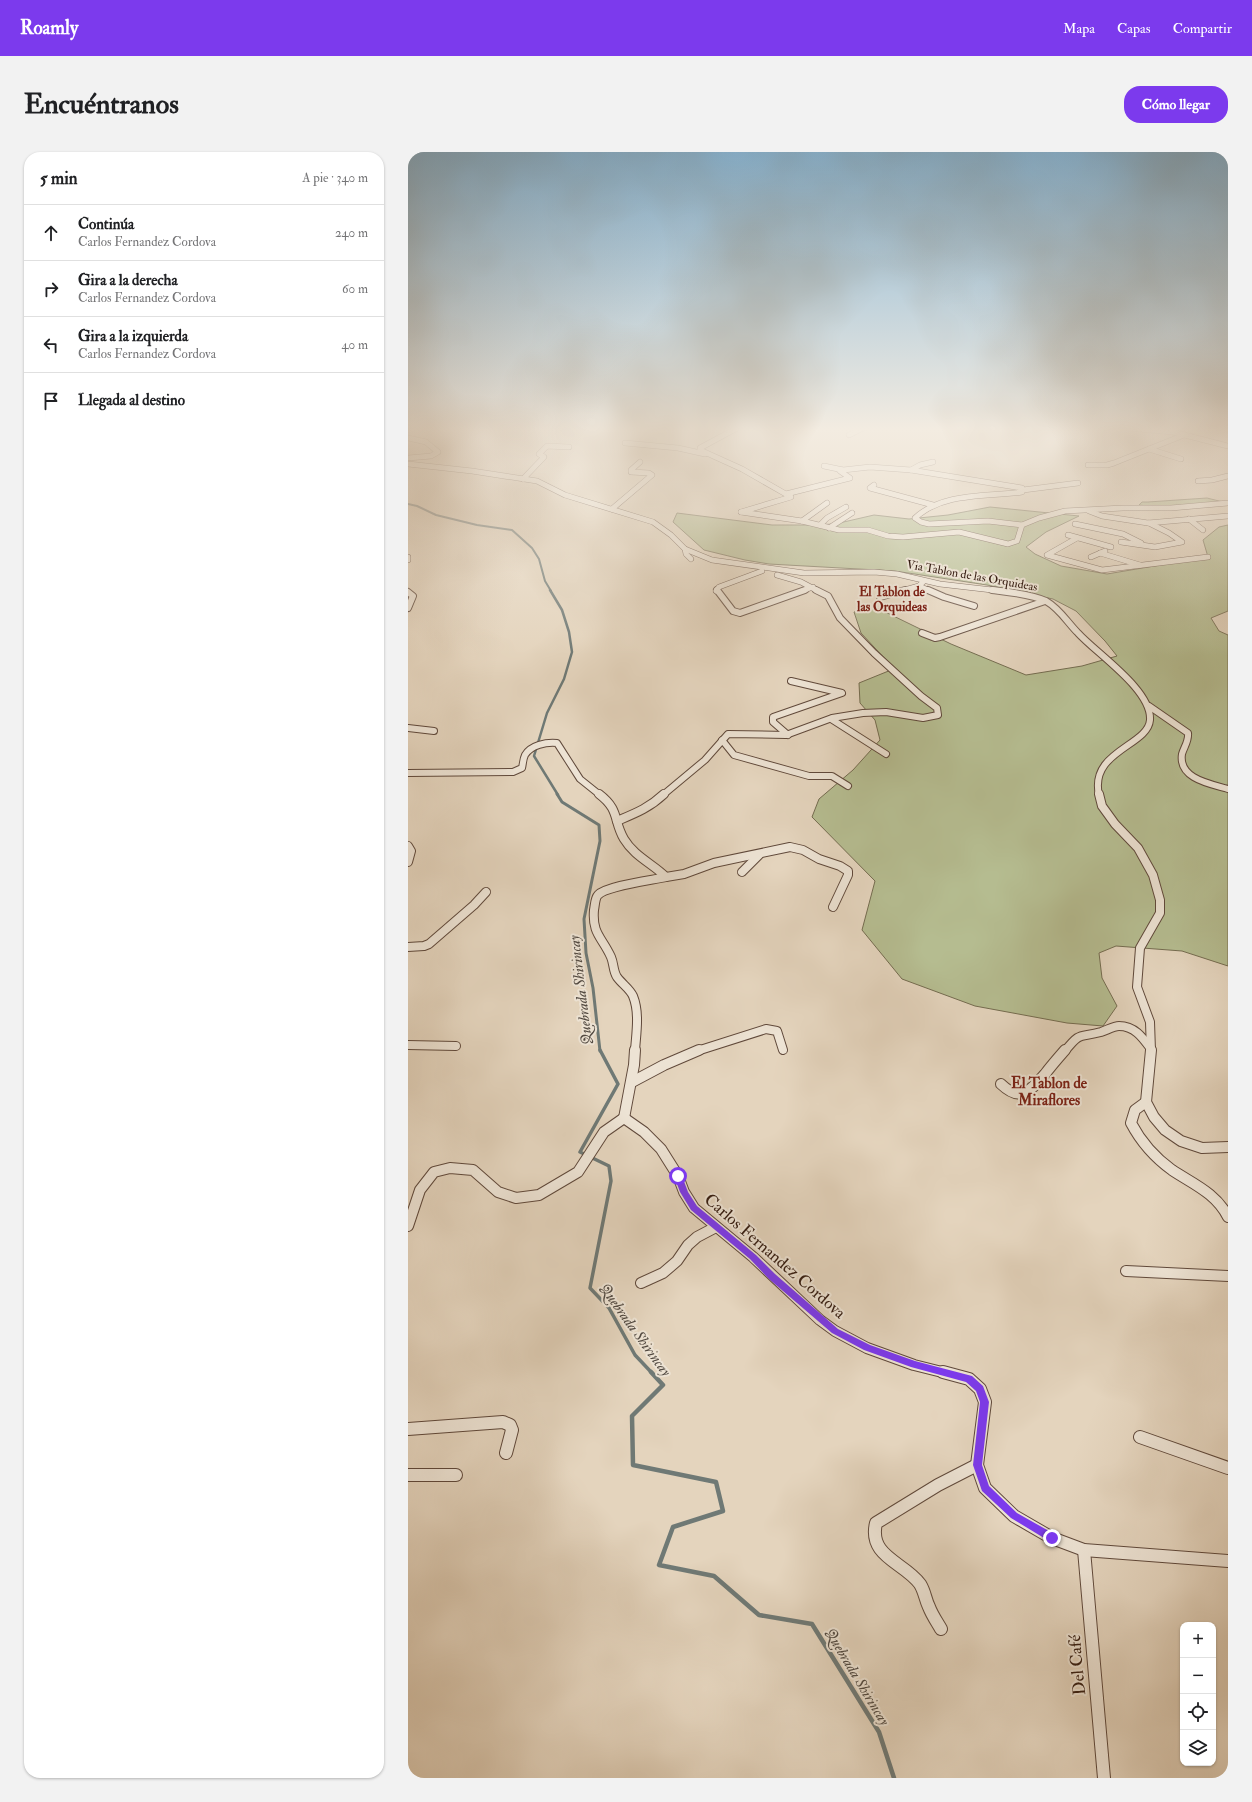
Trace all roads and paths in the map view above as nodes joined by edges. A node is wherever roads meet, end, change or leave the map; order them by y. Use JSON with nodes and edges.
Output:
{"nodes":[{"id":1,"x":595,"y":504,"type":"edge"},
{"id":2,"x":618,"y":504,"type":"edge"},
{"id":3,"x":768,"y":504,"type":"edge"},
{"id":4,"x":824,"y":504,"type":"edge"},
{"id":5,"x":929,"y":504,"type":"edge"},
{"id":6,"x":938,"y":504,"type":"edge"},
{"id":7,"x":1218,"y":504,"type":"edge"},
{"id":8,"x":933,"y":505,"type":"junction"},
{"id":9,"x":846,"y":506,"type":"dead end"},
{"id":10,"x":612,"y":509,"type":"junction"},
{"id":11,"x":1089,"y":510,"type":"junction"},
{"id":12,"x":852,"y":513,"type":"dead end"},
{"id":13,"x":1228,"y":516,"type":"edge"},
{"id":14,"x":1189,"y":519,"type":"junction"},
{"id":15,"x":802,"y":521,"type":"junction"},
{"id":16,"x":1148,"y":523,"type":"junction"},
{"id":17,"x":1075,"y":524,"type":"dead end"},
{"id":18,"x":820,"y":525,"type":"junction"},
{"id":19,"x":1022,"y":526,"type":"junction"},
{"id":20,"x":829,"y":528,"type":"junction"},
{"id":21,"x":1203,"y":530,"type":"dead end"},
{"id":22,"x":1068,"y":535,"type":"dead end"},
{"id":23,"x":1130,"y":537,"type":"junction"},
{"id":24,"x":1077,"y":538,"type":"junction"},
{"id":25,"x":1121,"y":542,"type":"junction"},
{"id":26,"x":1145,"y":545,"type":"junction"},
{"id":27,"x":1111,"y":547,"type":"junction"},
{"id":28,"x":685,"y":549,"type":"junction"},
{"id":29,"x":1100,"y":553,"type":"junction"},
{"id":30,"x":408,"y":557,"type":"edge"},
{"id":31,"x":1091,"y":557,"type":"dead end"},
{"id":32,"x":1208,"y":557,"type":"dead end"},
{"id":33,"x":691,"y":559,"type":"dead end"},
{"id":34,"x":408,"y":560,"type":"edge"},
{"id":35,"x":740,"y":563,"type":"junction"},
{"id":36,"x":1142,"y":566,"type":"junction"},
{"id":37,"x":762,"y":571,"type":"junction"},
{"id":38,"x":924,"y":581,"type":"junction"},
{"id":39,"x":919,"y":586,"type":"junction"},
{"id":40,"x":813,"y":587,"type":"junction"},
{"id":41,"x":408,"y":592,"type":"edge"},
{"id":42,"x":880,"y":597,"type":"dead end"},
{"id":43,"x":1045,"y":601,"type":"junction"},
{"id":44,"x":974,"y":606,"type":"dead end"},
{"id":45,"x":408,"y":608,"type":"edge"},
{"id":46,"x":922,"y":633,"type":"dead end"},
{"id":47,"x":791,"y":681,"type":"dead end"},
{"id":48,"x":1149,"y":706,"type":"junction"},
{"id":49,"x":831,"y":719,"type":"junction"},
{"id":50,"x":408,"y":728,"type":"edge"},
{"id":51,"x":434,"y":731,"type":"dead end"},
{"id":52,"x":788,"y":735,"type":"junction"},
{"id":53,"x":722,"y":740,"type":"junction"},
{"id":54,"x":886,"y":754,"type":"dead end"},
{"id":55,"x":408,"y":773,"type":"edge"},
{"id":56,"x":848,"y":786,"type":"dead end"},
{"id":57,"x":1228,"y":789,"type":"edge"},
{"id":58,"x":617,"y":821,"type":"junction"},
{"id":59,"x":408,"y":846,"type":"edge"},
{"id":60,"x":761,"y":853,"type":"junction"},
{"id":61,"x":408,"y":862,"type":"edge"},
{"id":62,"x":742,"y":872,"type":"dead end"},
{"id":63,"x":666,"y":877,"type":"junction"},
{"id":64,"x":486,"y":892,"type":"dead end"},
{"id":65,"x":833,"y":907,"type":"dead end"},
{"id":66,"x":408,"y":947,"type":"edge"},
{"id":67,"x":408,"y":1045,"type":"edge"},
{"id":68,"x":456,"y":1046,"type":"dead end"},
{"id":69,"x":1151,"y":1049,"type":"junction"},
{"id":70,"x":783,"y":1050,"type":"dead end"},
{"id":71,"x":632,"y":1082,"type":"junction"},
{"id":72,"x":1000,"y":1084,"type":"dead end"},
{"id":73,"x":1146,"y":1102,"type":"junction"},
{"id":74,"x":624,"y":1118,"type":"junction"},
{"id":75,"x":1228,"y":1148,"type":"edge"},
{"id":76,"x":1228,"y":1218,"type":"edge"},
{"id":77,"x":408,"y":1226,"type":"edge"},
{"id":78,"x":716,"y":1227,"type":"junction"},
{"id":79,"x":1126,"y":1271,"type":"dead end"},
{"id":80,"x":1228,"y":1276,"type":"edge"},
{"id":81,"x":641,"y":1283,"type":"dead end"},
{"id":82,"x":408,"y":1429,"type":"edge"},
{"id":83,"x":1140,"y":1438,"type":"dead end"},
{"id":84,"x":506,"y":1453,"type":"dead end"},
{"id":85,"x":977,"y":1465,"type":"junction"},
{"id":86,"x":1228,"y":1468,"type":"edge"},
{"id":87,"x":456,"y":1474,"type":"dead end"},
{"id":88,"x":408,"y":1475,"type":"edge"},
{"id":89,"x":1084,"y":1550,"type":"junction"},
{"id":90,"x":1228,"y":1560,"type":"edge"},
{"id":91,"x":941,"y":1629,"type":"dead end"},
{"id":92,"x":1104,"y":1778,"type":"edge"}],
"edges":[{"from":1,"to":10,"type":"street","name":"Via Tablon de las Orquideas"},
{"from":2,"to":10,"type":"street"},
{"from":3,"to":15,"type":"street"},
{"from":4,"to":15,"type":"street"},
{"from":5,"to":8,"type":"street"},
{"from":6,"to":8,"type":"street"},
{"from":7,"to":11,"type":"street"},
{"from":8,"to":19,"type":"street"},
{"from":9,"to":18,"type":"street"},
{"from":10,"to":28,"type":"street","name":"Via Tablon de las Orquideas"},
{"from":11,"to":16,"type":"street"},
{"from":11,"to":19,"type":"street"},
{"from":12,"to":20,"type":"street"},
{"from":13,"to":14,"type":"street"},
{"from":14,"to":16,"type":"street"},
{"from":14,"to":21,"type":"street"},
{"from":15,"to":18,"type":"street"},
{"from":16,"to":26,"type":"street"},
{"from":17,"to":23,"type":"street"},
{"from":18,"to":20,"type":"street"},
{"from":19,"to":20,"type":"street"},
{"from":22,"to":24,"type":"street"},
{"from":23,"to":25,"type":"street"},
{"from":23,"to":26,"type":"street"},
{"from":24,"to":27,"type":"street"},
{"from":24,"to":36,"type":"street"},
{"from":25,"to":26,"type":"street"},
{"from":25,"to":27,"type":"street"},
{"from":27,"to":29,"type":"street"},
{"from":28,"to":33,"type":"street"},
{"from":28,"to":35,"type":"street","name":"Via Tablon de las Orquideas"},
{"from":29,"to":31,"type":"street"},
{"from":29,"to":36,"type":"street"},
{"from":30,"to":34,"type":"street"},
{"from":32,"to":36,"type":"street"},
{"from":35,"to":37,"type":"street"},
{"from":35,"to":38,"type":"street","name":"Via Tablon de las Orquideas"},
{"from":37,"to":40,"type":"street"},
{"from":37,"to":40,"type":"street"},
{"from":38,"to":39,"type":"street"},
{"from":38,"to":43,"type":"street","name":"Via Tablon de las Orquideas"},
{"from":39,"to":42,"type":"street"},
{"from":39,"to":44,"type":"street"},
{"from":40,"to":49,"type":"street"},
{"from":41,"to":45,"type":"street"},
{"from":43,"to":46,"type":"street"},
{"from":43,"to":48,"type":"street","name":"Via Tablon de las Orquideas"},
{"from":47,"to":52,"type":"street"},
{"from":48,"to":57,"type":"street","name":"Via Tablon de las Orquideas"},
{"from":48,"to":69,"type":"street"},
{"from":49,"to":52,"type":"street"},
{"from":49,"to":54,"type":"street"},
{"from":50,"to":51,"type":"street"},
{"from":52,"to":53,"type":"street"},
{"from":53,"to":56,"type":"street"},
{"from":53,"to":58,"type":"street"},
{"from":55,"to":58,"type":"street"},
{"from":58,"to":63,"type":"street"},
{"from":59,"to":61,"type":"street"},
{"from":60,"to":62,"type":"street"},
{"from":60,"to":63,"type":"street"},
{"from":60,"to":65,"type":"street"},
{"from":63,"to":71,"type":"street"},
{"from":64,"to":66,"type":"street"},
{"from":67,"to":68,"type":"street"},
{"from":69,"to":72,"type":"street"},
{"from":69,"to":73,"type":"street"},
{"from":70,"to":71,"type":"street"},
{"from":71,"to":74,"type":"street"},
{"from":73,"to":75,"type":"street"},
{"from":73,"to":76,"type":"street"},
{"from":74,"to":77,"type":"street"},
{"from":74,"to":78,"type":"street","name":"Carlos Fernandez Cordova"},
{"from":78,"to":81,"type":"street"},
{"from":78,"to":85,"type":"street","name":"Carlos Fernandez Cordova"},
{"from":79,"to":80,"type":"street"},
{"from":82,"to":84,"type":"street"},
{"from":83,"to":86,"type":"street"},
{"from":85,"to":89,"type":"street","name":"Carlos Fernandez Cordova"},
{"from":85,"to":91,"type":"street"},
{"from":87,"to":88,"type":"street"},
{"from":89,"to":90,"type":"street","name":"Carlos Fernandez Cordova"},
{"from":89,"to":92,"type":"street","name":"Del Café"}]}
